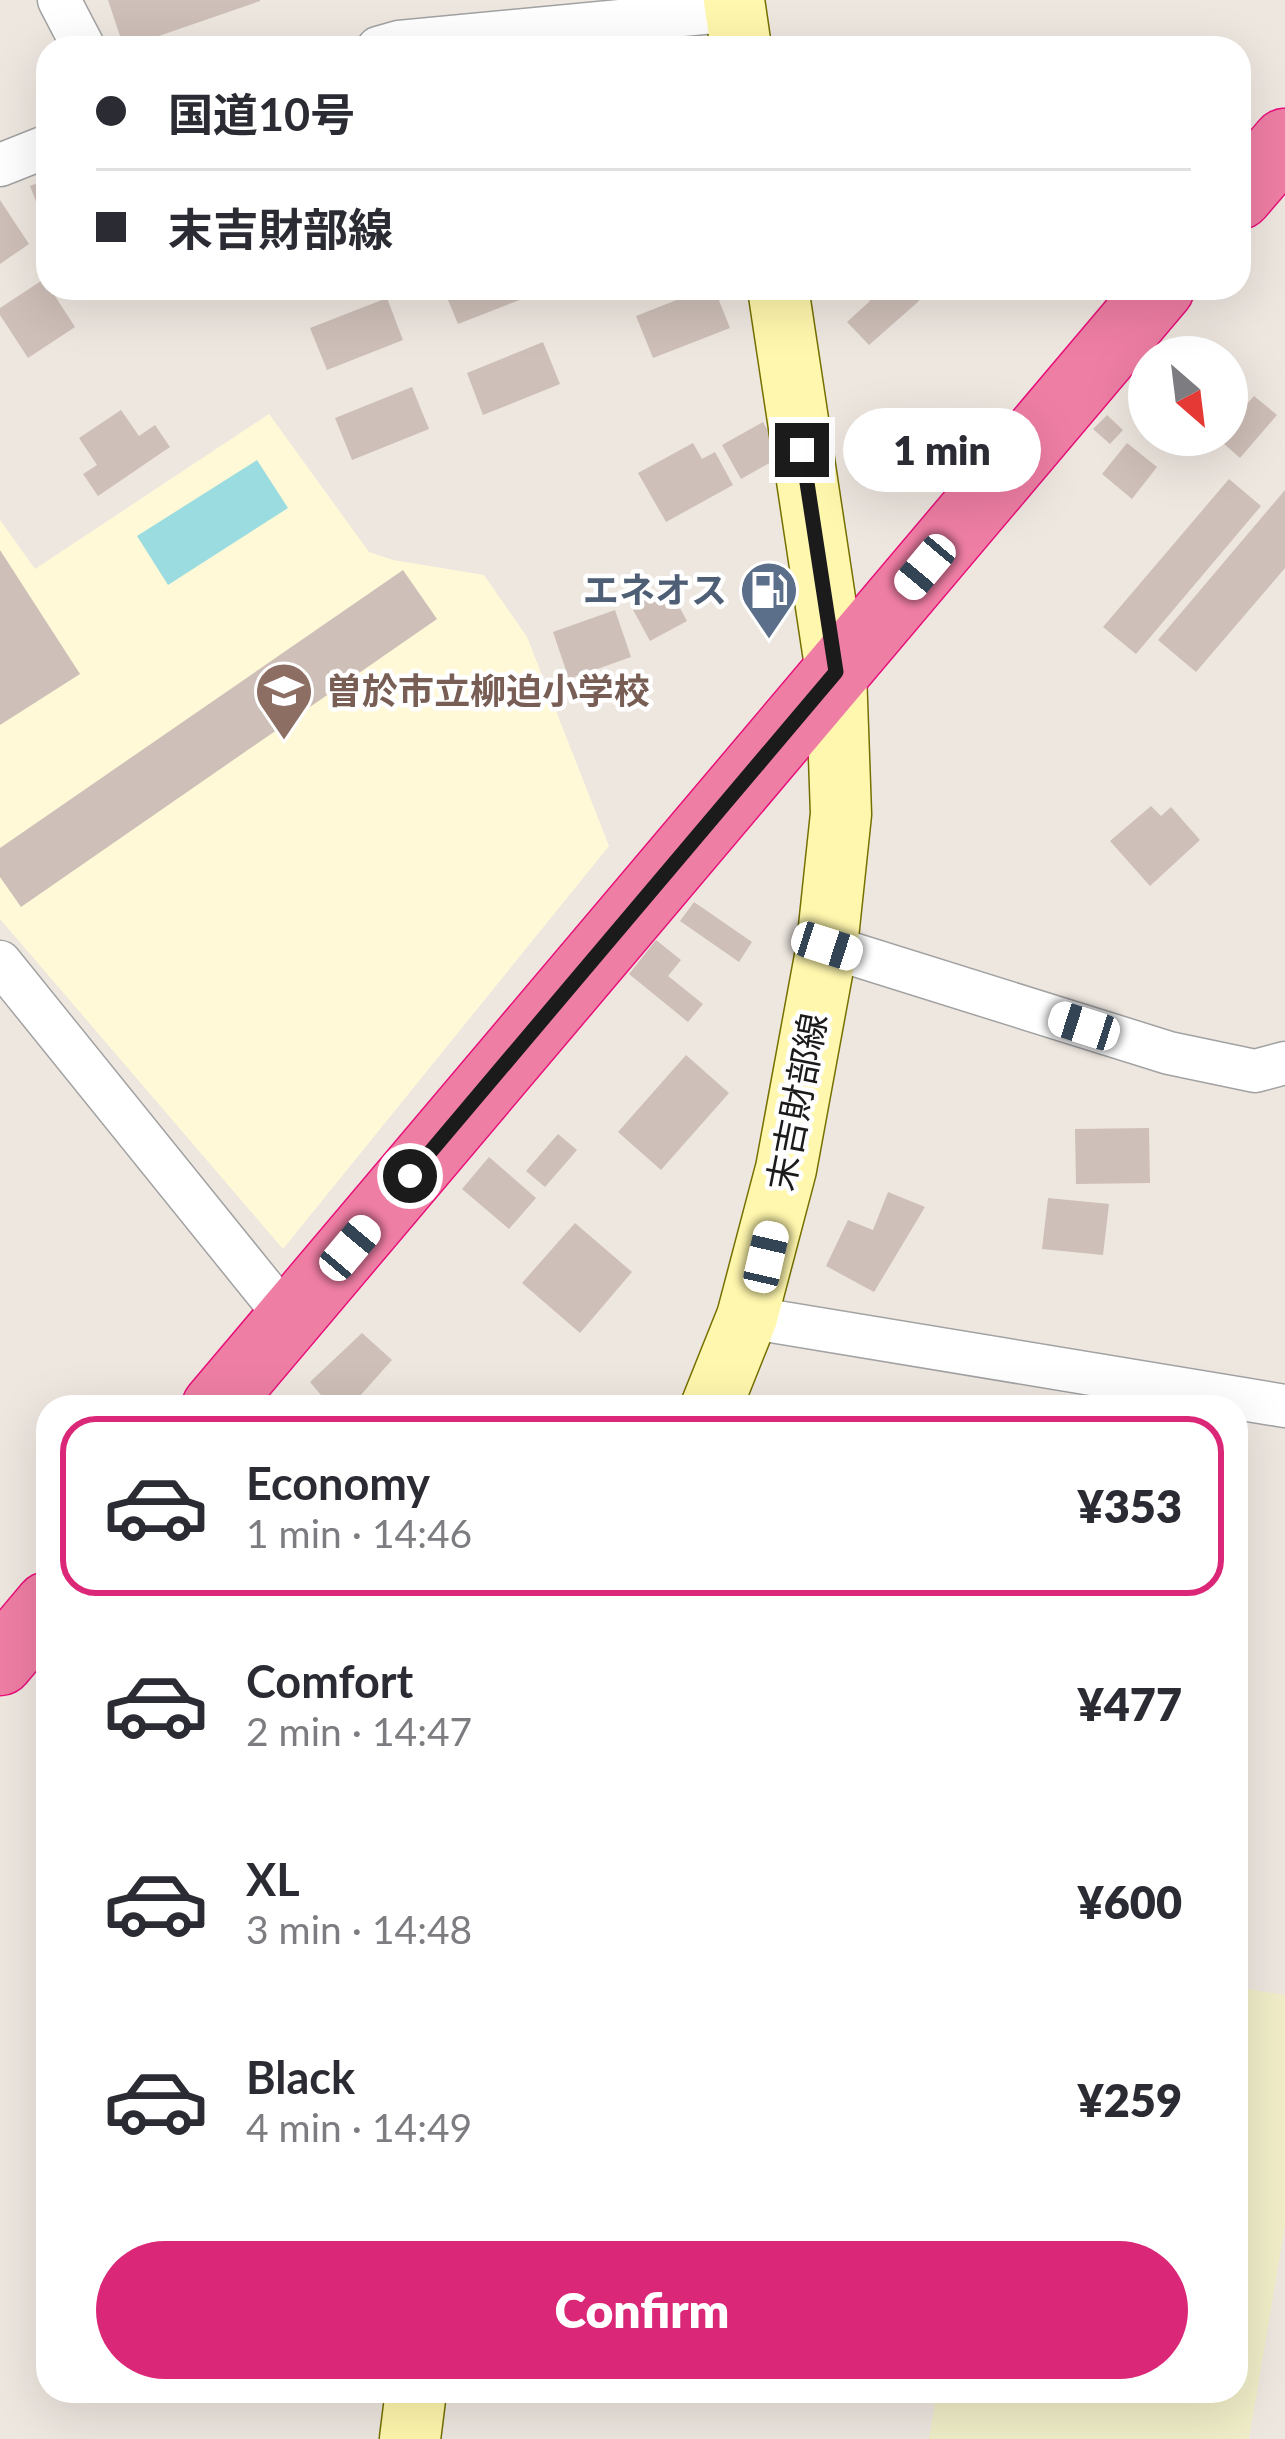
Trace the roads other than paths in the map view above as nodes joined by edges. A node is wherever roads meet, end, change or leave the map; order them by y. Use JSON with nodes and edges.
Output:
{"nodes":[{"id":1,"x":59,"y":0,"type":"edge"},
{"id":2,"x":737,"y":19,"type":"edge"},
{"id":3,"x":78,"y":36,"type":"edge"},
{"id":4,"x":487,"y":36,"type":"edge"},
{"id":5,"x":1285,"y":142,"type":"edge"},
{"id":6,"x":36,"y":151,"type":"edge"},
{"id":7,"x":0,"y":165,"type":"edge"},
{"id":8,"x":1251,"y":182,"type":"edge"},
{"id":9,"x":780,"y":300,"type":"edge"},
{"id":10,"x":1151,"y":300,"type":"edge"},
{"id":11,"x":836,"y":672,"type":"junction"},
{"id":12,"x":827,"y":946,"type":"junction"},
{"id":13,"x":0,"y":962,"type":"edge"},
{"id":14,"x":1285,"y":1064,"type":"edge"},
{"id":15,"x":748,"y":1317,"type":"junction"},
{"id":16,"x":289,"y":1320,"type":"junction"},
{"id":17,"x":225,"y":1395,"type":"edge"},
{"id":18,"x":716,"y":1395,"type":"edge"},
{"id":19,"x":1219,"y":1395,"type":"edge"},
{"id":20,"x":1248,"y":1400,"type":"edge"},
{"id":21,"x":1285,"y":1406,"type":"edge"},
{"id":22,"x":36,"y":1620,"type":"edge"},
{"id":23,"x":0,"y":1662,"type":"edge"},
{"id":24,"x":414,"y":2403,"type":"edge"},
{"id":25,"x":410,"y":2439,"type":"edge"}],
"edges":[{"from":1,"to":3,"type":"street"},
{"from":2,"to":4,"type":"street"},
{"from":5,"to":8,"type":"highway"},
{"from":6,"to":7,"type":"street"},
{"from":9,"to":11,"type":"main road","name":"末吉財部線"},
{"from":10,"to":11,"type":"highway"},
{"from":11,"to":12,"type":"main road","name":"末吉財部線"},
{"from":11,"to":16,"type":"highway"},
{"from":12,"to":14,"type":"street"},
{"from":12,"to":15,"type":"main road","name":"末吉財部線"},
{"from":13,"to":16,"type":"street"},
{"from":15,"to":18,"type":"main road","name":"末吉財部線"},
{"from":15,"to":19,"type":"street"},
{"from":16,"to":17,"type":"highway"},
{"from":20,"to":21,"type":"street"},
{"from":22,"to":23,"type":"highway"},
{"from":24,"to":25,"type":"main road"}]}
